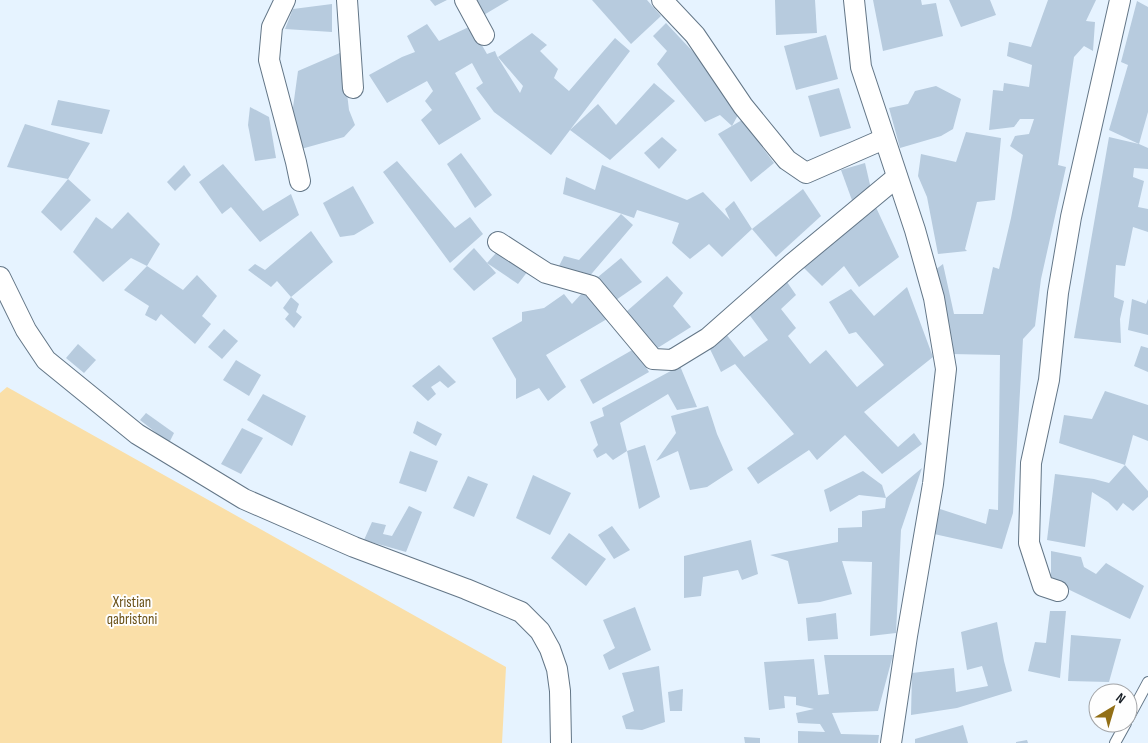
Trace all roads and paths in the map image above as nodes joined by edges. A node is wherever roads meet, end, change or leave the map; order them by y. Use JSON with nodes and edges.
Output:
{"nodes":[{"id":1,"x":285,"y":0,"type":"edge"},
{"id":2,"x":347,"y":0,"type":"edge"},
{"id":3,"x":465,"y":0,"type":"edge"},
{"id":4,"x":662,"y":0,"type":"edge"},
{"id":5,"x":854,"y":0,"type":"edge"},
{"id":6,"x":1120,"y":0,"type":"edge"},
{"id":7,"x":484,"y":36,"type":"dead end"},
{"id":8,"x":353,"y":88,"type":"dead end"},
{"id":9,"x":884,"y":139,"type":"junction"},
{"id":10,"x":897,"y":177,"type":"junction"},
{"id":11,"x":300,"y":182,"type":"dead end"},
{"id":12,"x":498,"y":242,"type":"dead end"},
{"id":13,"x":0,"y":277,"type":"edge"},
{"id":14,"x":1058,"y":591,"type":"dead end"},
{"id":15,"x":1148,"y":682,"type":"edge"},
{"id":16,"x":1138,"y":700,"type":"edge"},
{"id":17,"x":561,"y":743,"type":"edge"},
{"id":18,"x":891,"y":743,"type":"edge"}],
"edges":[{"from":1,"to":11,"type":"street"},
{"from":2,"to":8,"type":"street"},
{"from":3,"to":7,"type":"street"},
{"from":4,"to":9,"type":"street"},
{"from":5,"to":9,"type":"street"},
{"from":6,"to":14,"type":"street"},
{"from":9,"to":10,"type":"street"},
{"from":10,"to":12,"type":"street"},
{"from":10,"to":18,"type":"street"},
{"from":13,"to":17,"type":"street"},
{"from":15,"to":16,"type":"lane"}]}
